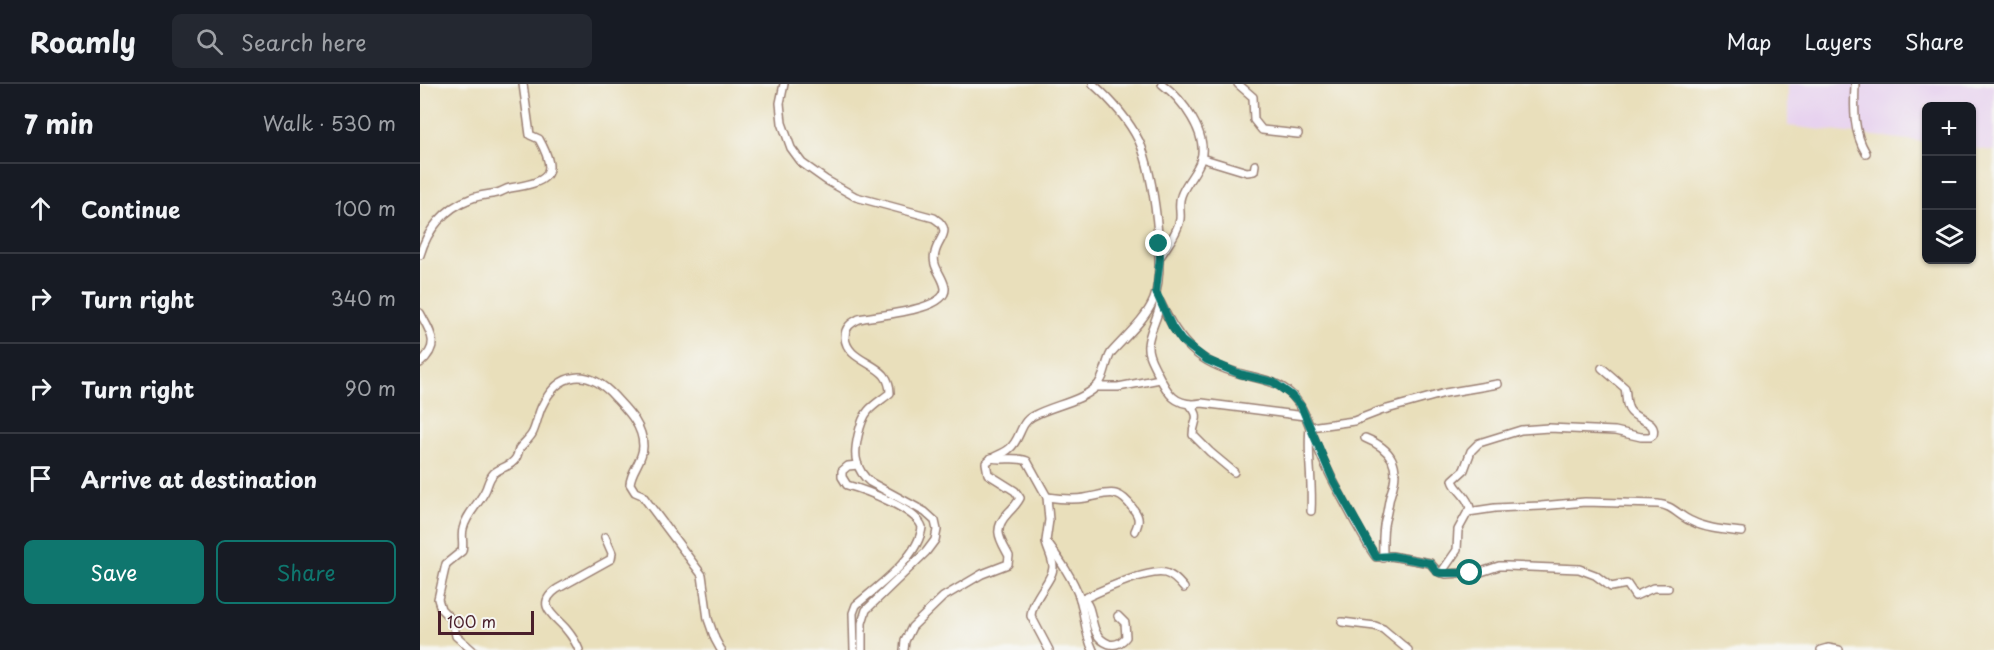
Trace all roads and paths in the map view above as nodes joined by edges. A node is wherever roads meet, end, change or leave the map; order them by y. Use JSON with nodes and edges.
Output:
{"nodes":[{"id":1,"x":523,"y":84,"type":"edge"},
{"id":2,"x":784,"y":84,"type":"edge"},
{"id":3,"x":1093,"y":84,"type":"edge"},
{"id":4,"x":1162,"y":84,"type":"edge"},
{"id":5,"x":1238,"y":84,"type":"edge"},
{"id":6,"x":1855,"y":84,"type":"edge"},
{"id":7,"x":1298,"y":134,"type":"dead end"},
{"id":8,"x":1866,"y":153,"type":"dead end"},
{"id":9,"x":1201,"y":158,"type":"junction"},
{"id":10,"x":1255,"y":165,"type":"dead end"},
{"id":11,"x":420,"y":255,"type":"edge"},
{"id":12,"x":1160,"y":257,"type":"junction"},
{"id":13,"x":1156,"y":292,"type":"junction"},
{"id":14,"x":1160,"y":302,"type":"junction"},
{"id":15,"x":420,"y":313,"type":"edge"},
{"id":16,"x":420,"y":363,"type":"edge"},
{"id":17,"x":1602,"y":368,"type":"dead end"},
{"id":18,"x":1160,"y":379,"type":"junction"},
{"id":19,"x":1498,"y":384,"type":"dead end"},
{"id":20,"x":1096,"y":387,"type":"junction"},
{"id":21,"x":1191,"y":405,"type":"junction"},
{"id":22,"x":1305,"y":416,"type":"junction"},
{"id":23,"x":1310,"y":427,"type":"junction"},
{"id":24,"x":1365,"y":438,"type":"dead end"},
{"id":25,"x":992,"y":458,"type":"junction"},
{"id":26,"x":858,"y":465,"type":"junction"},
{"id":27,"x":1234,"y":472,"type":"dead end"},
{"id":28,"x":1047,"y":498,"type":"junction"},
{"id":29,"x":1311,"y":511,"type":"dead end"},
{"id":30,"x":1468,"y":512,"type":"junction"},
{"id":31,"x":1135,"y":531,"type":"dead end"},
{"id":32,"x":1742,"y":532,"type":"dead end"},
{"id":33,"x":605,"y":537,"type":"dead end"},
{"id":34,"x":1046,"y":541,"type":"junction"},
{"id":35,"x":1383,"y":558,"type":"junction"},
{"id":36,"x":1441,"y":573,"type":"junction"},
{"id":37,"x":1184,"y":588,"type":"dead end"},
{"id":38,"x":1668,"y":588,"type":"dead end"},
{"id":39,"x":1081,"y":599,"type":"junction"},
{"id":40,"x":1118,"y":616,"type":"dead end"},
{"id":41,"x":1342,"y":622,"type":"dead end"},
{"id":42,"x":1042,"y":639,"type":"junction"},
{"id":43,"x":472,"y":650,"type":"edge"},
{"id":44,"x":579,"y":650,"type":"edge"},
{"id":45,"x":721,"y":650,"type":"edge"},
{"id":46,"x":854,"y":650,"type":"edge"},
{"id":47,"x":862,"y":650,"type":"edge"},
{"id":48,"x":903,"y":650,"type":"edge"},
{"id":49,"x":1040,"y":650,"type":"edge"},
{"id":50,"x":1049,"y":650,"type":"edge"},
{"id":51,"x":1093,"y":650,"type":"edge"},
{"id":52,"x":1408,"y":650,"type":"edge"},
{"id":53,"x":1821,"y":650,"type":"edge"},
{"id":54,"x":1839,"y":650,"type":"edge"}],
"edges":[{"from":1,"to":11,"type":"street"},
{"from":2,"to":26,"type":"street"},
{"from":3,"to":12,"type":"street"},
{"from":4,"to":9,"type":"street"},
{"from":5,"to":7,"type":"street"},
{"from":6,"to":8,"type":"street"},
{"from":9,"to":10,"type":"street"},
{"from":9,"to":12,"type":"street"},
{"from":12,"to":13,"type":"street"},
{"from":13,"to":14,"type":"street"},
{"from":13,"to":20,"type":"street"},
{"from":14,"to":18,"type":"street"},
{"from":14,"to":22,"type":"street"},
{"from":15,"to":16,"type":"street"},
{"from":17,"to":30,"type":"street"},
{"from":18,"to":20,"type":"street"},
{"from":18,"to":21,"type":"street"},
{"from":19,"to":23,"type":"street"},
{"from":20,"to":25,"type":"street"},
{"from":21,"to":22,"type":"street"},
{"from":21,"to":27,"type":"street"},
{"from":22,"to":23,"type":"street"},
{"from":23,"to":29,"type":"street"},
{"from":23,"to":35,"type":"street"},
{"from":24,"to":35,"type":"street"},
{"from":25,"to":28,"type":"street"},
{"from":25,"to":48,"type":"street"},
{"from":26,"to":46,"type":"street"},
{"from":26,"to":47,"type":"street"},
{"from":28,"to":31,"type":"street"},
{"from":28,"to":34,"type":"street"},
{"from":30,"to":32,"type":"street"},
{"from":30,"to":36,"type":"street"},
{"from":33,"to":44,"type":"street"},
{"from":34,"to":39,"type":"street"},
{"from":34,"to":42,"type":"street"},
{"from":35,"to":36,"type":"street"},
{"from":36,"to":38,"type":"street"},
{"from":37,"to":39,"type":"street"},
{"from":39,"to":40,"type":"street"},
{"from":39,"to":51,"type":"street"},
{"from":41,"to":52,"type":"street"},
{"from":42,"to":49,"type":"street"},
{"from":42,"to":50,"type":"street"},
{"from":43,"to":45,"type":"street"},
{"from":53,"to":54,"type":"street"}]}
